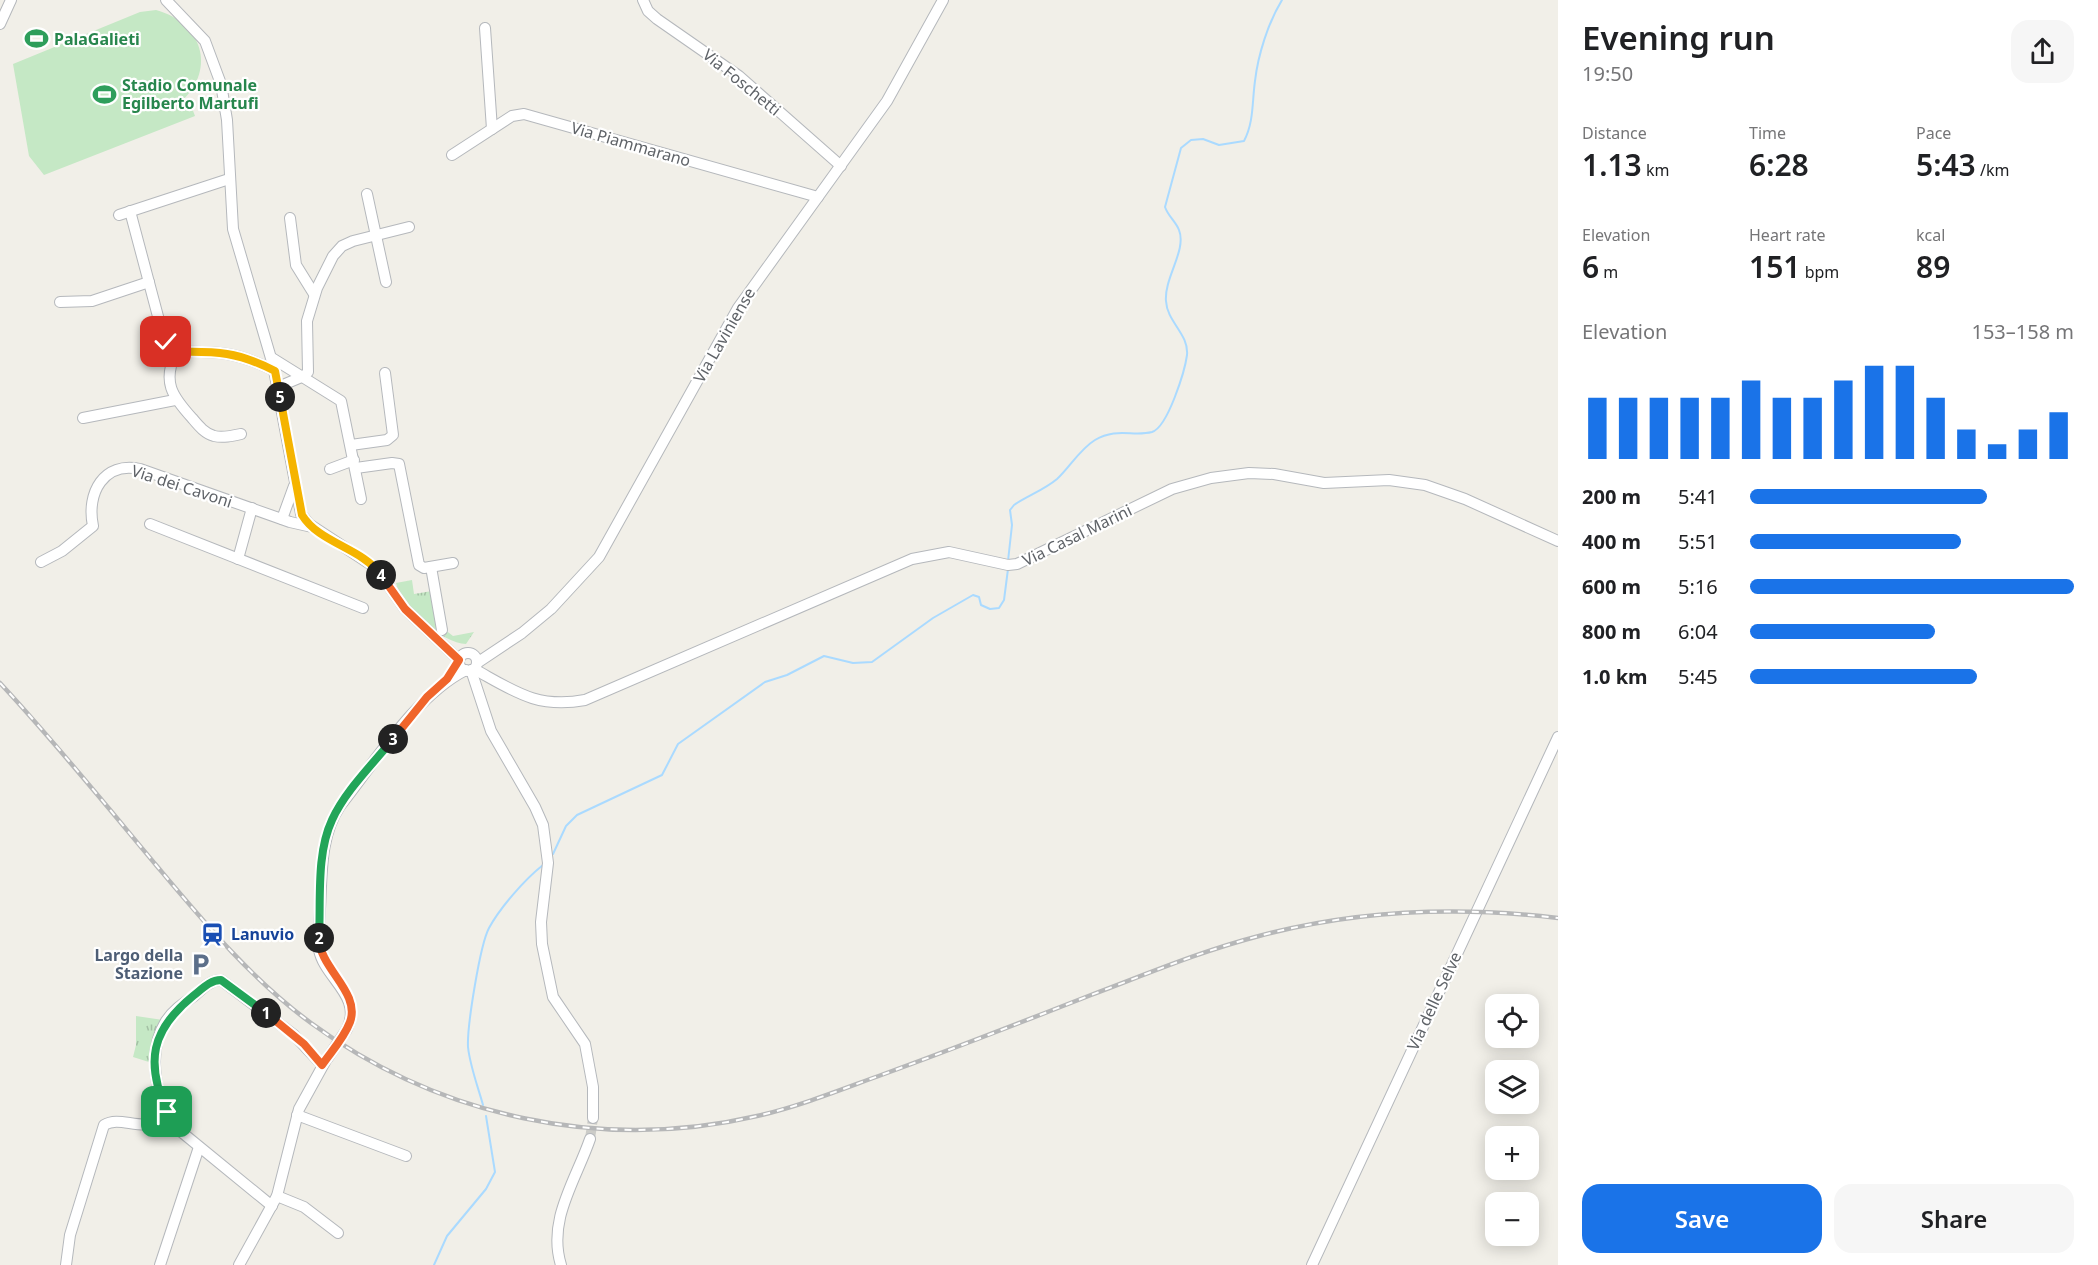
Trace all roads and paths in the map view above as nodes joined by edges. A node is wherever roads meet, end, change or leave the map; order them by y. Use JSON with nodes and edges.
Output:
{"nodes":[{"id":1,"x":11,"y":0,"type":"edge"},
{"id":2,"x":166,"y":0,"type":"edge"},
{"id":3,"x":643,"y":0,"type":"edge"},
{"id":4,"x":943,"y":0,"type":"edge"},
{"id":5,"x":0,"y":24,"type":"edge"},
{"id":6,"x":485,"y":28,"type":"dead end"},
{"id":7,"x":492,"y":129,"type":"junction"},
{"id":8,"x":452,"y":155,"type":"dead end"},
{"id":9,"x":841,"y":166,"type":"junction"},
{"id":10,"x":228,"y":179,"type":"junction"},
{"id":11,"x":367,"y":194,"type":"dead end"},
{"id":12,"x":818,"y":197,"type":"junction"},
{"id":13,"x":290,"y":218,"type":"dead end"},
{"id":14,"x":409,"y":227,"type":"dead end"},
{"id":15,"x":376,"y":235,"type":"junction"},
{"id":16,"x":149,"y":282,"type":"junction"},
{"id":17,"x":386,"y":282,"type":"dead end"},
{"id":18,"x":314,"y":294,"type":"junction"},
{"id":19,"x":60,"y":302,"type":"dead end"},
{"id":20,"x":176,"y":352,"type":"junction"},
{"id":21,"x":272,"y":358,"type":"junction"},
{"id":22,"x":275,"y":371,"type":"junction"},
{"id":23,"x":385,"y":374,"type":"dead end"},
{"id":24,"x":302,"y":377,"type":"junction"},
{"id":25,"x":278,"y":387,"type":"junction"},
{"id":26,"x":175,"y":400,"type":"junction"},
{"id":27,"x":82,"y":418,"type":"dead end"},
{"id":28,"x":241,"y":434,"type":"dead end"},
{"id":29,"x":351,"y":445,"type":"junction"},
{"id":30,"x":355,"y":464,"type":"junction"},
{"id":31,"x":330,"y":470,"type":"dead end"},
{"id":32,"x":295,"y":485,"type":"junction"},
{"id":33,"x":361,"y":499,"type":"dead end"},
{"id":34,"x":252,"y":508,"type":"junction"},
{"id":35,"x":282,"y":519,"type":"junction"},
{"id":36,"x":150,"y":524,"type":"dead end"},
{"id":37,"x":313,"y":527,"type":"junction"},
{"id":38,"x":1558,"y":541,"type":"edge"},
{"id":39,"x":238,"y":559,"type":"junction"},
{"id":40,"x":41,"y":562,"type":"dead end"},
{"id":41,"x":453,"y":563,"type":"dead end"},
{"id":42,"x":431,"y":567,"type":"junction"},
{"id":43,"x":363,"y":608,"type":"dead end"},
{"id":44,"x":442,"y":630,"type":"dead end"},
{"id":45,"x":468,"y":663,"type":"junction"},
{"id":46,"x":1558,"y":737,"type":"edge"},
{"id":47,"x":325,"y":1062,"type":"junction"},
{"id":48,"x":297,"y":1115,"type":"junction"},
{"id":49,"x":169,"y":1116,"type":"junction"},
{"id":50,"x":593,"y":1118,"type":"tunnel mouth"},
{"id":51,"x":590,"y":1139,"type":"tunnel mouth"},
{"id":52,"x":199,"y":1147,"type":"junction"},
{"id":53,"x":406,"y":1156,"type":"dead end"},
{"id":54,"x":275,"y":1201,"type":"junction"},
{"id":55,"x":339,"y":1233,"type":"dead end"},
{"id":56,"x":66,"y":1265,"type":"edge"},
{"id":57,"x":160,"y":1265,"type":"edge"},
{"id":58,"x":239,"y":1265,"type":"edge"},
{"id":59,"x":561,"y":1265,"type":"edge"},
{"id":60,"x":1312,"y":1265,"type":"edge"}],
"edges":[{"from":1,"to":5,"type":"street"},
{"from":2,"to":10,"type":"street"},
{"from":3,"to":9,"type":"street","name":"Via Foschetti"},
{"from":4,"to":9,"type":"street","name":"Via Laviniense"},
{"from":6,"to":7,"type":"street"},
{"from":7,"to":8,"type":"street","name":"Via Piammarano"},
{"from":7,"to":12,"type":"street","name":"Via Piammarano"},
{"from":9,"to":12,"type":"street","name":"Via Laviniense"},
{"from":10,"to":16,"type":"street"},
{"from":10,"to":21,"type":"street"},
{"from":11,"to":15,"type":"street"},
{"from":12,"to":45,"type":"street","name":"Via Laviniense"},
{"from":13,"to":18,"type":"street"},
{"from":14,"to":15,"type":"street"},
{"from":15,"to":17,"type":"street"},
{"from":15,"to":18,"type":"street"},
{"from":16,"to":19,"type":"street"},
{"from":16,"to":20,"type":"street"},
{"from":18,"to":24,"type":"street"},
{"from":20,"to":22,"type":"street"},
{"from":20,"to":26,"type":"street"},
{"from":21,"to":22,"type":"street"},
{"from":21,"to":24,"type":"street"},
{"from":22,"to":25,"type":"street"},
{"from":23,"to":29,"type":"street"},
{"from":24,"to":25,"type":"street"},
{"from":24,"to":29,"type":"street"},
{"from":25,"to":32,"type":"street"},
{"from":26,"to":27,"type":"street"},
{"from":26,"to":28,"type":"street"},
{"from":29,"to":30,"type":"street"},
{"from":30,"to":31,"type":"street"},
{"from":30,"to":33,"type":"street"},
{"from":30,"to":42,"type":"street"},
{"from":32,"to":35,"type":"street"},
{"from":32,"to":37,"type":"street"},
{"from":34,"to":35,"type":"street","name":"Via dei Cavoni"},
{"from":34,"to":39,"type":"street"},
{"from":34,"to":40,"type":"street","name":"Via dei Cavoni"},
{"from":35,"to":37,"type":"street","name":"Via dei Cavoni"},
{"from":36,"to":39,"type":"street"},
{"from":37,"to":45,"type":"street"},
{"from":38,"to":45,"type":"street","name":"Via Casal Marini"},
{"from":39,"to":43,"type":"street"},
{"from":41,"to":42,"type":"street"},
{"from":42,"to":44,"type":"street"},
{"from":45,"to":47,"type":"street","name":"Via Laviniense","bridge":true},
{"from":45,"to":50,"type":"street"},
{"from":46,"to":60,"type":"street","name":"Via delle Selve"},
{"from":47,"to":48,"type":"street"},
{"from":47,"to":49,"type":"street"},
{"from":48,"to":53,"type":"street"},
{"from":48,"to":54,"type":"street"},
{"from":49,"to":52,"type":"street"},
{"from":49,"to":56,"type":"street"},
{"from":51,"to":59,"type":"street"},
{"from":52,"to":54,"type":"street"},
{"from":52,"to":57,"type":"street"},
{"from":54,"to":55,"type":"street"},
{"from":54,"to":58,"type":"street"}]}
